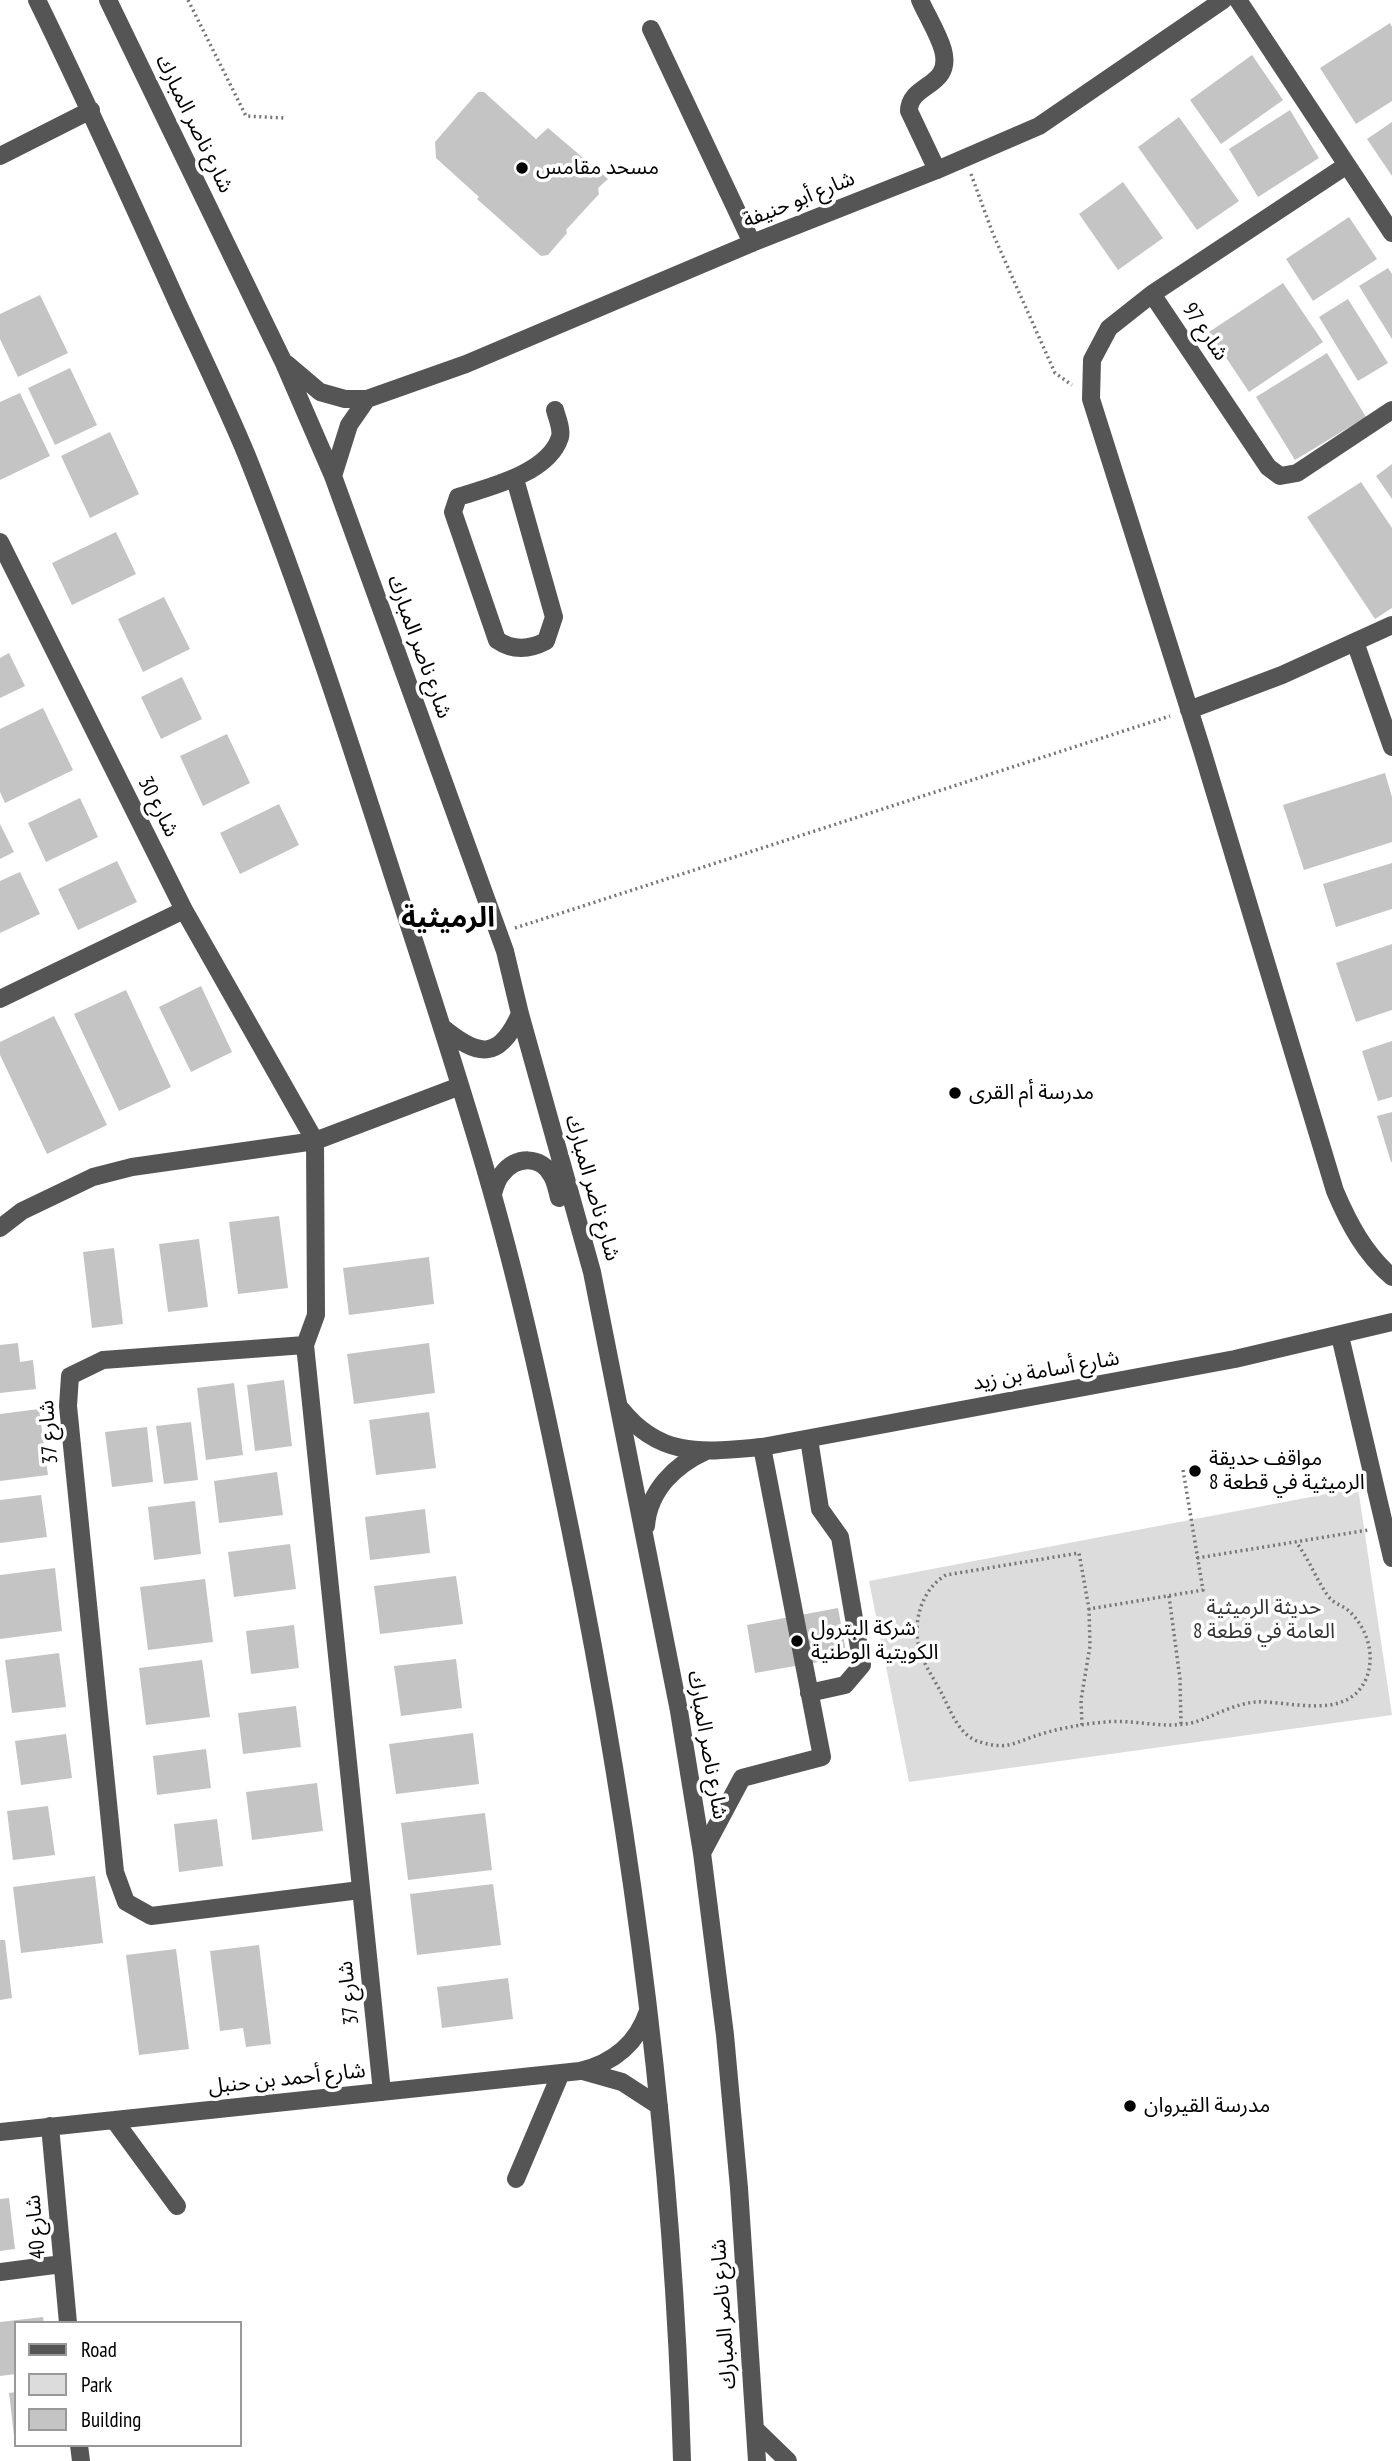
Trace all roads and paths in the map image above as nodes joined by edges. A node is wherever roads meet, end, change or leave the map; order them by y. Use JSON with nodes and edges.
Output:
{"nodes":[{"id":1,"x":37,"y":0,"type":"edge"},
{"id":2,"x":108,"y":0,"type":"edge"},
{"id":3,"x":188,"y":0,"type":"edge"},
{"id":4,"x":920,"y":0,"type":"edge"},
{"id":5,"x":1223,"y":0,"type":"edge"},
{"id":6,"x":1238,"y":0,"type":"edge"},
{"id":7,"x":651,"y":29,"type":"dead end"},
{"id":8,"x":92,"y":110,"type":"junction"},
{"id":9,"x":284,"y":118,"type":"dead end"},
{"id":10,"x":0,"y":156,"type":"edge"},
{"id":11,"x":965,"y":158,"type":"junction"},
{"id":12,"x":1347,"y":165,"type":"junction"},
{"id":13,"x":936,"y":170,"type":"junction"},
{"id":14,"x":1392,"y":233,"type":"edge"},
{"id":15,"x":752,"y":243,"type":"junction"},
{"id":16,"x":1152,"y":294,"type":"junction"},
{"id":17,"x":283,"y":361,"type":"junction"},
{"id":18,"x":367,"y":399,"type":"junction"},
{"id":19,"x":1091,"y":399,"type":"junction"},
{"id":20,"x":555,"y":410,"type":"dead end"},
{"id":21,"x":1392,"y":410,"type":"edge"},
{"id":22,"x":333,"y":476,"type":"junction"},
{"id":23,"x":514,"y":479,"type":"junction"},
{"id":24,"x":0,"y":542,"type":"edge"},
{"id":25,"x":1392,"y":625,"type":"edge"},
{"id":26,"x":1355,"y":642,"type":"junction"},
{"id":27,"x":1189,"y":710,"type":"junction"},
{"id":28,"x":1392,"y":747,"type":"edge"},
{"id":29,"x":184,"y":910,"type":"junction"},
{"id":30,"x":499,"y":934,"type":"junction"},
{"id":31,"x":0,"y":999,"type":"edge"},
{"id":32,"x":520,"y":1014,"type":"junction"},
{"id":33,"x":442,"y":1027,"type":"junction"},
{"id":34,"x":460,"y":1086,"type":"junction"},
{"id":35,"x":315,"y":1141,"type":"junction"},
{"id":36,"x":493,"y":1194,"type":"junction"},
{"id":37,"x":0,"y":1228,"type":"edge"},
{"id":38,"x":592,"y":1272,"type":"junction"},
{"id":39,"x":1392,"y":1277,"type":"edge"},
{"id":40,"x":1392,"y":1322,"type":"edge"},
{"id":41,"x":1340,"y":1336,"type":"junction"},
{"id":42,"x":305,"y":1345,"type":"junction"},
{"id":43,"x":619,"y":1407,"type":"junction"},
{"id":44,"x":809,"y":1439,"type":"junction"},
{"id":45,"x":762,"y":1447,"type":"junction"},
{"id":46,"x":706,"y":1451,"type":"junction"},
{"id":47,"x":1183,"y":1470,"type":"dead end"},
{"id":48,"x":1385,"y":1527,"type":"junction"},
{"id":49,"x":645,"y":1536,"type":"junction"},
{"id":50,"x":1296,"y":1542,"type":"junction"},
{"id":51,"x":1198,"y":1558,"type":"junction"},
{"id":52,"x":1392,"y":1558,"type":"edge"},
{"id":53,"x":1169,"y":1596,"type":"junction"},
{"id":54,"x":1089,"y":1609,"type":"junction"},
{"id":55,"x":810,"y":1693,"type":"junction"},
{"id":56,"x":1181,"y":1724,"type":"junction"},
{"id":57,"x":1082,"y":1725,"type":"junction"},
{"id":58,"x":702,"y":1853,"type":"junction"},
{"id":59,"x":360,"y":1889,"type":"junction"},
{"id":60,"x":649,"y":2008,"type":"junction"},
{"id":61,"x":580,"y":2071,"type":"junction"},
{"id":62,"x":561,"y":2073,"type":"junction"},
{"id":63,"x":382,"y":2091,"type":"junction"},
{"id":64,"x":659,"y":2106,"type":"junction"},
{"id":65,"x":114,"y":2120,"type":"junction"},
{"id":66,"x":50,"y":2126,"type":"junction"},
{"id":67,"x":0,"y":2132,"type":"edge"},
{"id":68,"x":516,"y":2179,"type":"dead end"},
{"id":69,"x":177,"y":2206,"type":"dead end"},
{"id":70,"x":62,"y":2264,"type":"junction"},
{"id":71,"x":0,"y":2272,"type":"edge"},
{"id":72,"x":68,"y":2321,"type":"edge"},
{"id":73,"x":755,"y":2429,"type":"junction"},
{"id":74,"x":682,"y":2461,"type":"edge"},
{"id":75,"x":757,"y":2461,"type":"edge"},
{"id":76,"x":788,"y":2461,"type":"edge"}],
"edges":[{"from":1,"to":8,"type":"street"},
{"from":2,"to":17,"type":"street","name":"شارع ناصر المبارك"},
{"from":3,"to":9,"type":"path"},
{"from":4,"to":13,"type":"street"},
{"from":5,"to":11,"type":"street","name":"شارع أبو حنيفة"},
{"from":6,"to":12,"type":"street"},
{"from":7,"to":15,"type":"street"},
{"from":8,"to":10,"type":"street"},
{"from":8,"to":33,"type":"street"},
{"from":11,"to":13,"type":"street","name":"شارع أبو حنيفة"},
{"from":11,"to":19,"type":"path"},
{"from":12,"to":14,"type":"street"},
{"from":12,"to":16,"type":"street","name":"شارع 97"},
{"from":13,"to":15,"type":"street","name":"شارع أبو حنيفة"},
{"from":15,"to":18,"type":"street","name":"شارع أبو حنيفة"},
{"from":16,"to":19,"type":"street"},
{"from":16,"to":21,"type":"street","name":"شارع 97"},
{"from":17,"to":18,"type":"street","name":"شارع أبو حنيفة"},
{"from":17,"to":22,"type":"street","name":"شارع ناصر المبارك"},
{"from":18,"to":22,"type":"street"},
{"from":19,"to":27,"type":"street"},
{"from":20,"to":23,"type":"street"},
{"from":22,"to":30,"type":"street","name":"شارع ناصر المبارك"},
{"from":23,"to":23,"type":"street"},
{"from":24,"to":29,"type":"street","name":"شارع 30"},
{"from":25,"to":26,"type":"street"},
{"from":26,"to":27,"type":"street"},
{"from":26,"to":28,"type":"street"},
{"from":27,"to":30,"type":"path"},
{"from":27,"to":39,"type":"street"},
{"from":29,"to":31,"type":"street"},
{"from":29,"to":35,"type":"street","name":"شارع 30"},
{"from":30,"to":32,"type":"street","name":"شارع ناصر المبارك"},
{"from":32,"to":33,"type":"street"},
{"from":32,"to":38,"type":"street","name":"شارع ناصر المبارك"},
{"from":33,"to":34,"type":"street"},
{"from":34,"to":35,"type":"street"},
{"from":34,"to":36,"type":"street"},
{"from":35,"to":37,"type":"street"},
{"from":35,"to":42,"type":"street"},
{"from":36,"to":38,"type":"street"},
{"from":36,"to":60,"type":"street"},
{"from":38,"to":43,"type":"street","name":"شارع ناصر المبارك"},
{"from":40,"to":41,"type":"street","name":"شارع أسامة بن زيد"},
{"from":41,"to":44,"type":"street","name":"شارع أسامة بن زيد"},
{"from":41,"to":48,"type":"street"},
{"from":42,"to":59,"type":"street","name":"شارع 37"},
{"from":42,"to":59,"type":"street","name":"شارع 37"},
{"from":43,"to":46,"type":"street","name":"شارع أسامة بن زيد"},
{"from":43,"to":49,"type":"street","name":"شارع ناصر المبارك"},
{"from":44,"to":45,"type":"street","name":"شارع أسامة بن زيد"},
{"from":44,"to":55,"type":"street"},
{"from":45,"to":46,"type":"street","name":"شارع أسامة بن زيد"},
{"from":45,"to":55,"type":"street"},
{"from":46,"to":49,"type":"street","name":"شارع أسامة بن زيد"},
{"from":47,"to":51,"type":"path"},
{"from":48,"to":50,"type":"path"},
{"from":48,"to":52,"type":"street"},
{"from":49,"to":58,"type":"street","name":"شارع ناصر المبارك"},
{"from":50,"to":51,"type":"path"},
{"from":50,"to":56,"type":"path"},
{"from":51,"to":53,"type":"path"},
{"from":53,"to":54,"type":"path"},
{"from":53,"to":56,"type":"path"},
{"from":54,"to":57,"type":"path"},
{"from":54,"to":57,"type":"path"},
{"from":55,"to":58,"type":"street"},
{"from":56,"to":57,"type":"path"},
{"from":58,"to":73,"type":"street","name":"شارع ناصر المبارك"},
{"from":59,"to":63,"type":"street","name":"شارع 37"},
{"from":60,"to":61,"type":"street","name":"شارع أحمد بن حنبل"},
{"from":60,"to":64,"type":"street"},
{"from":61,"to":62,"type":"street","name":"شارع أحمد بن حنبل"},
{"from":61,"to":64,"type":"street","name":"شارع أحمد بن حنبل"},
{"from":62,"to":63,"type":"street","name":"شارع أحمد بن حنبل"},
{"from":62,"to":68,"type":"street"},
{"from":63,"to":65,"type":"street","name":"شارع أحمد بن حنبل"},
{"from":64,"to":74,"type":"street"},
{"from":65,"to":66,"type":"street","name":"شارع أحمد بن حنبل"},
{"from":65,"to":69,"type":"street"},
{"from":66,"to":67,"type":"street","name":"شارع أحمد بن حنبل"},
{"from":66,"to":70,"type":"street","name":"شارع 40"},
{"from":70,"to":71,"type":"street"},
{"from":70,"to":72,"type":"street","name":"شارع 40"},
{"from":73,"to":75,"type":"street","name":"شارع ناصر المبارك"},
{"from":73,"to":76,"type":"street"}]}
